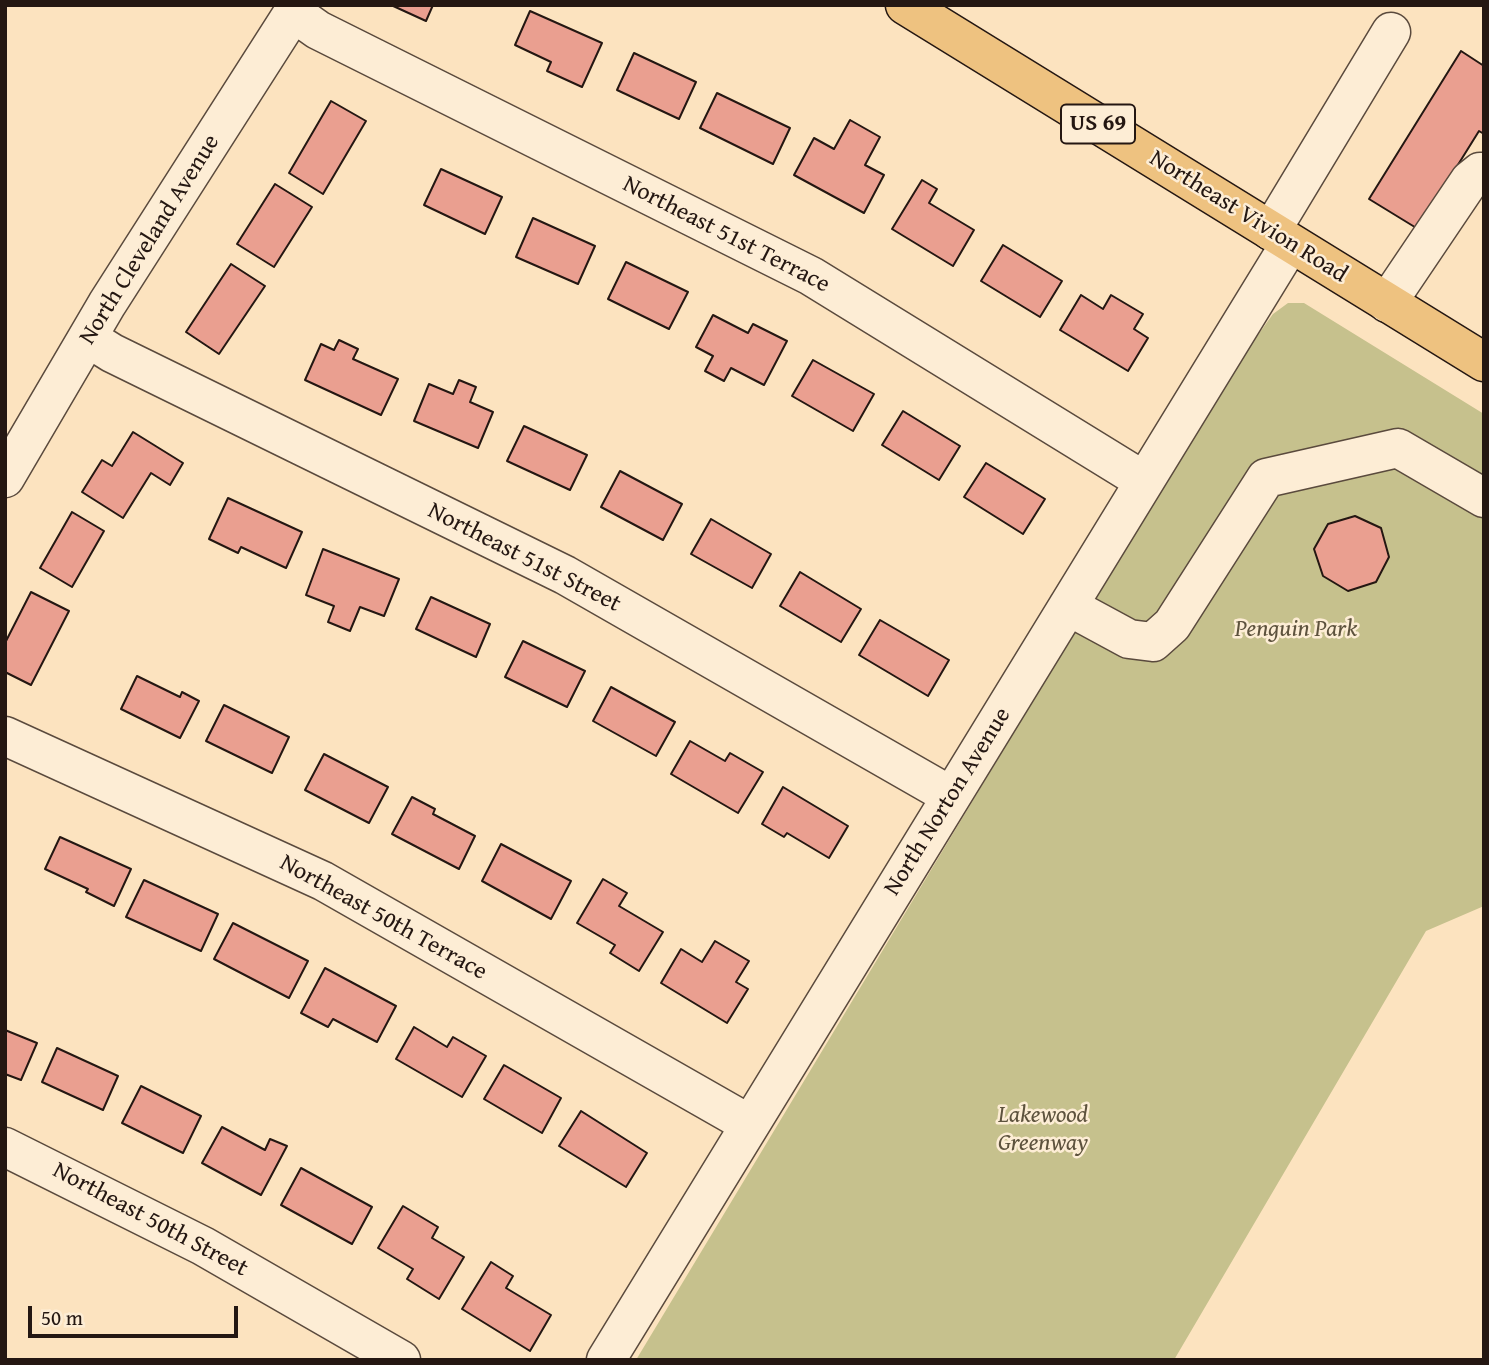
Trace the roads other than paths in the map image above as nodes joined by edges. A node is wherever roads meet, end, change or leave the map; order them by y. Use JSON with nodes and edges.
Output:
{"nodes":[{"id":1,"x":905,"y":5,"type":"edge"},
{"id":2,"x":296,"y":9,"type":"edge"},
{"id":3,"x":1391,"y":32,"type":"dead end"},
{"id":4,"x":1484,"y":172,"type":"edge"},
{"id":5,"x":1280,"y":237,"type":"junction"},
{"id":6,"x":1387,"y":303,"type":"junction"},
{"id":7,"x":88,"y":338,"type":"junction"},
{"id":8,"x":1484,"y":362,"type":"edge"},
{"id":9,"x":5,"y":478,"type":"edge"},
{"id":10,"x":1144,"y":481,"type":"junction"},
{"id":11,"x":1484,"y":498,"type":"edge"},
{"id":12,"x":1068,"y":606,"type":"junction"},
{"id":13,"x":5,"y":736,"type":"edge"},
{"id":14,"x":951,"y":796,"type":"junction"},
{"id":15,"x":749,"y":1124,"type":"junction"},
{"id":16,"x":5,"y":1147,"type":"edge"},
{"id":17,"x":401,"y":1360,"type":"edge"},
{"id":18,"x":606,"y":1360,"type":"edge"}],
"edges":[{"from":1,"to":5,"type":"main road","name":"Northeast Vivion Road","number":"US 69"},
{"from":2,"to":7,"type":"street","name":"North Cleveland Avenue"},
{"from":2,"to":10,"type":"street","name":"Northeast 51st Terrace"},
{"from":3,"to":5,"type":"street","name":"North Norton Avenue"},
{"from":4,"to":6,"type":"street"},
{"from":5,"to":6,"type":"main road","name":"Northeast Vivion Road","number":"US 69"},
{"from":5,"to":10,"type":"street","name":"North Norton Avenue"},
{"from":6,"to":8,"type":"main road","name":"Northeast Vivion Road","number":"US 69"},
{"from":7,"to":9,"type":"street","name":"North Cleveland Avenue"},
{"from":7,"to":14,"type":"street","name":"Northeast 51st Street"},
{"from":10,"to":12,"type":"street","name":"North Norton Avenue"},
{"from":11,"to":12,"type":"street"},
{"from":12,"to":14,"type":"street","name":"North Norton Avenue"},
{"from":13,"to":15,"type":"street","name":"Northeast 50th Terrace"},
{"from":14,"to":15,"type":"street","name":"North Norton Avenue"},
{"from":15,"to":18,"type":"street","name":"North Norton Avenue"},
{"from":16,"to":17,"type":"street","name":"Northeast 50th Street"}]}
